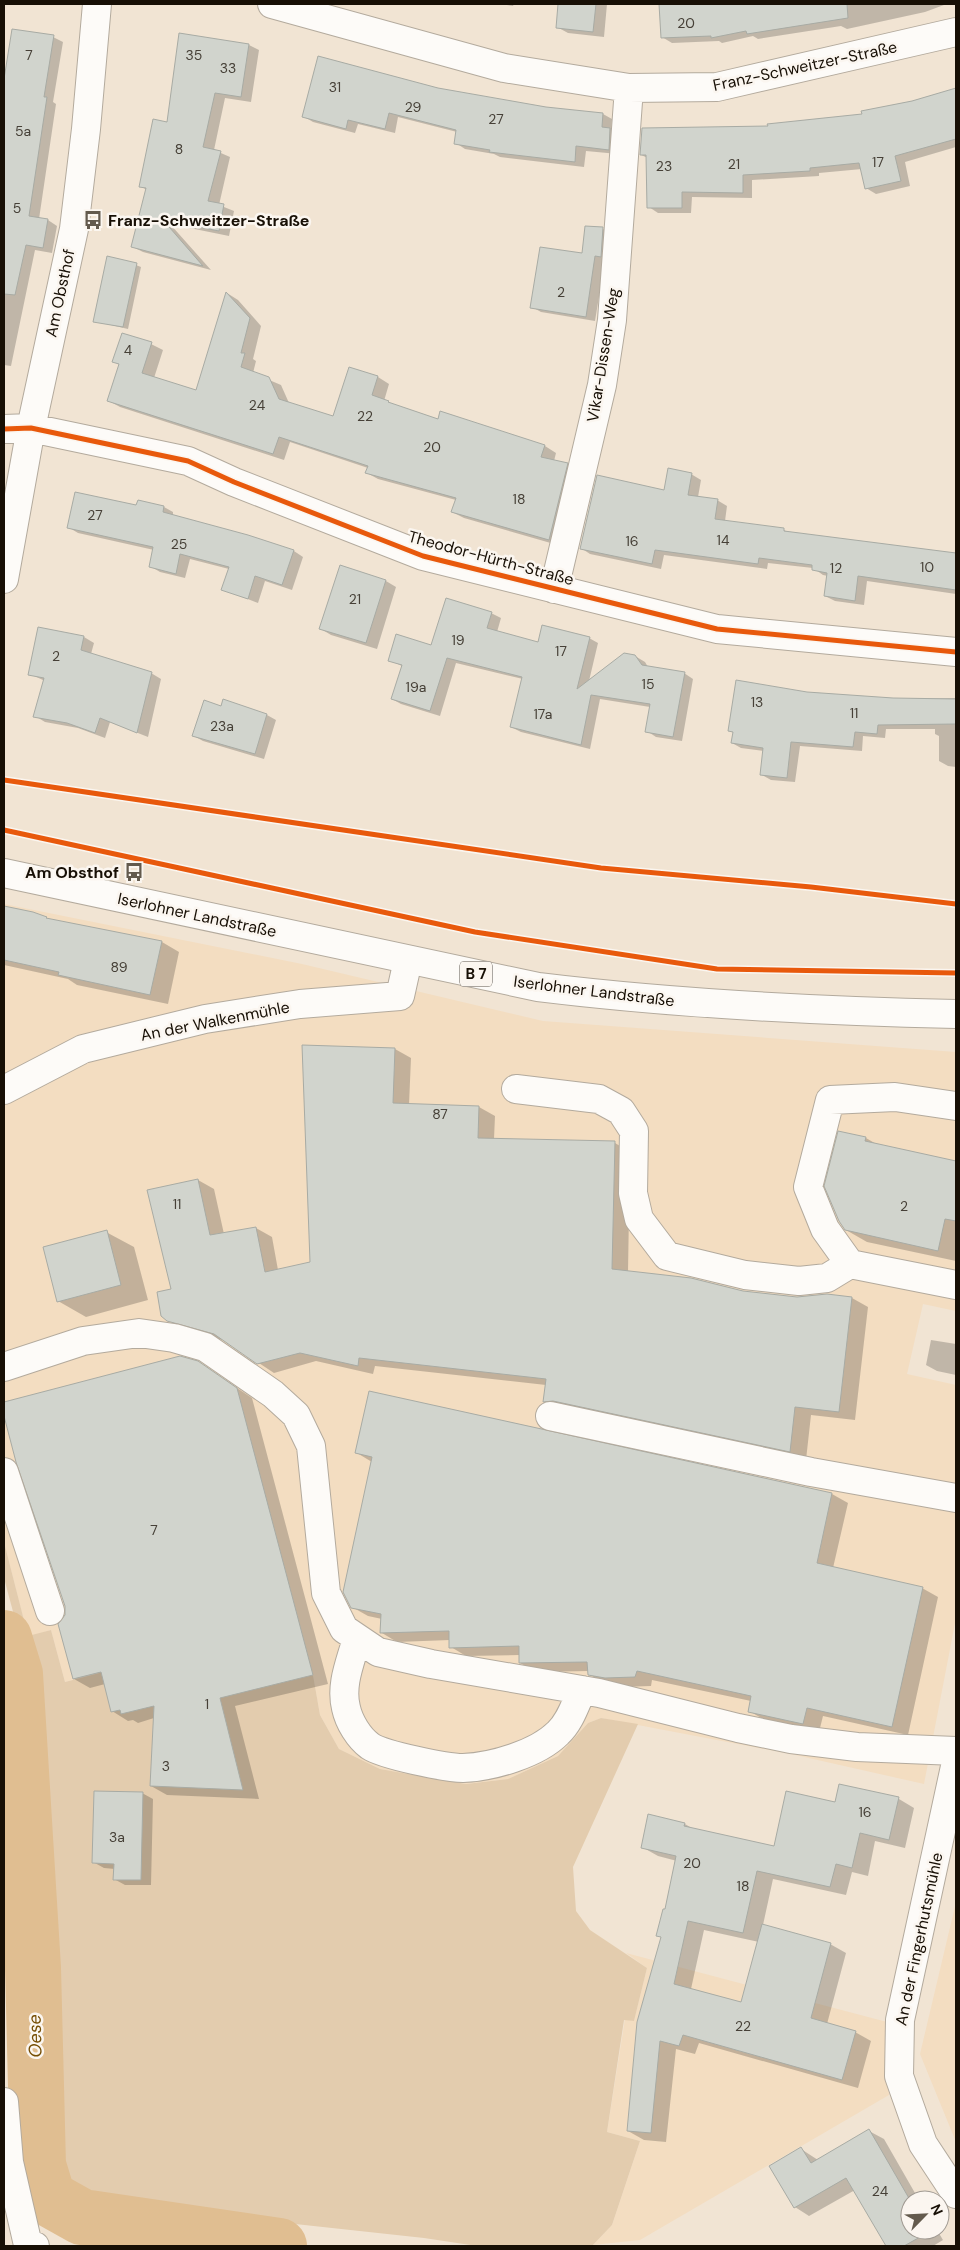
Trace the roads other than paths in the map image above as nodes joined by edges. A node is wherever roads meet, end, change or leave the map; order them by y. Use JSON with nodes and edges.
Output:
{"nodes":[{"id":1,"x":97,"y":4,"type":"edge"},
{"id":2,"x":272,"y":4,"type":"edge"},
{"id":3,"x":956,"y":32,"type":"edge"},
{"id":4,"x":629,"y":88,"type":"junction"},
{"id":5,"x":31,"y":428,"type":"junction"},
{"id":6,"x":4,"y":429,"type":"edge"},
{"id":7,"x":4,"y":579,"type":"edge"},
{"id":8,"x":554,"y":589,"type":"junction"},
{"id":9,"x":956,"y":652,"type":"edge"},
{"id":10,"x":4,"y":873,"type":"edge"},
{"id":11,"x":408,"y":960,"type":"junction"},
{"id":12,"x":956,"y":1014,"type":"edge"},
{"id":13,"x":516,"y":1089,"type":"dead end"},
{"id":14,"x":4,"y":1090,"type":"edge"},
{"id":15,"x":956,"y":1106,"type":"edge"},
{"id":16,"x":850,"y":1264,"type":"junction"},
{"id":17,"x":956,"y":1285,"type":"edge"},
{"id":18,"x":4,"y":1367,"type":"edge"},
{"id":19,"x":550,"y":1416,"type":"dead end"},
{"id":20,"x":4,"y":1472,"type":"edge"},
{"id":21,"x":956,"y":1498,"type":"edge"},
{"id":22,"x":50,"y":1611,"type":"dead end"},
{"id":23,"x":357,"y":1638,"type":"junction"},
{"id":24,"x":582,"y":1690,"type":"junction"},
{"id":25,"x":956,"y":1752,"type":"edge"},
{"id":26,"x":956,"y":1762,"type":"edge"},
{"id":27,"x":4,"y":2102,"type":"edge"},
{"id":28,"x":956,"y":2194,"type":"edge"},
{"id":29,"x":24,"y":2239,"type":"edge"}],
"edges":[{"from":1,"to":5,"type":"street","name":"Am Obsthof"},
{"from":2,"to":4,"type":"street","name":"Franz-Schweitzer-Straße"},
{"from":3,"to":4,"type":"street","name":"Franz-Schweitzer-Straße"},
{"from":4,"to":8,"type":"street","name":"Vikar-Dissen-Weg"},
{"from":5,"to":6,"type":"street","name":"Theodor-Hürth-Straße"},
{"from":5,"to":7,"type":"street","name":"Am Obsthof"},
{"from":5,"to":8,"type":"street","name":"Theodor-Hürth-Straße"},
{"from":8,"to":9,"type":"street","name":"Theodor-Hürth-Straße"},
{"from":10,"to":11,"type":"street","name":"Iserlohner Landstraße","number":"B 7"},
{"from":11,"to":12,"type":"street","name":"Iserlohner Landstraße","number":"B 7"},
{"from":11,"to":14,"type":"street","name":"An der Walkenmühle"},
{"from":13,"to":16,"type":"street"},
{"from":15,"to":16,"type":"street"},
{"from":16,"to":17,"type":"street"},
{"from":18,"to":23,"type":"street"},
{"from":19,"to":21,"type":"street"},
{"from":20,"to":22,"type":"street"},
{"from":23,"to":24,"type":"street"},
{"from":23,"to":24,"type":"street"},
{"from":24,"to":25,"type":"street"},
{"from":26,"to":28,"type":"street","name":"An der Fingerhutsmühle"},
{"from":27,"to":29,"type":"street"}]}
